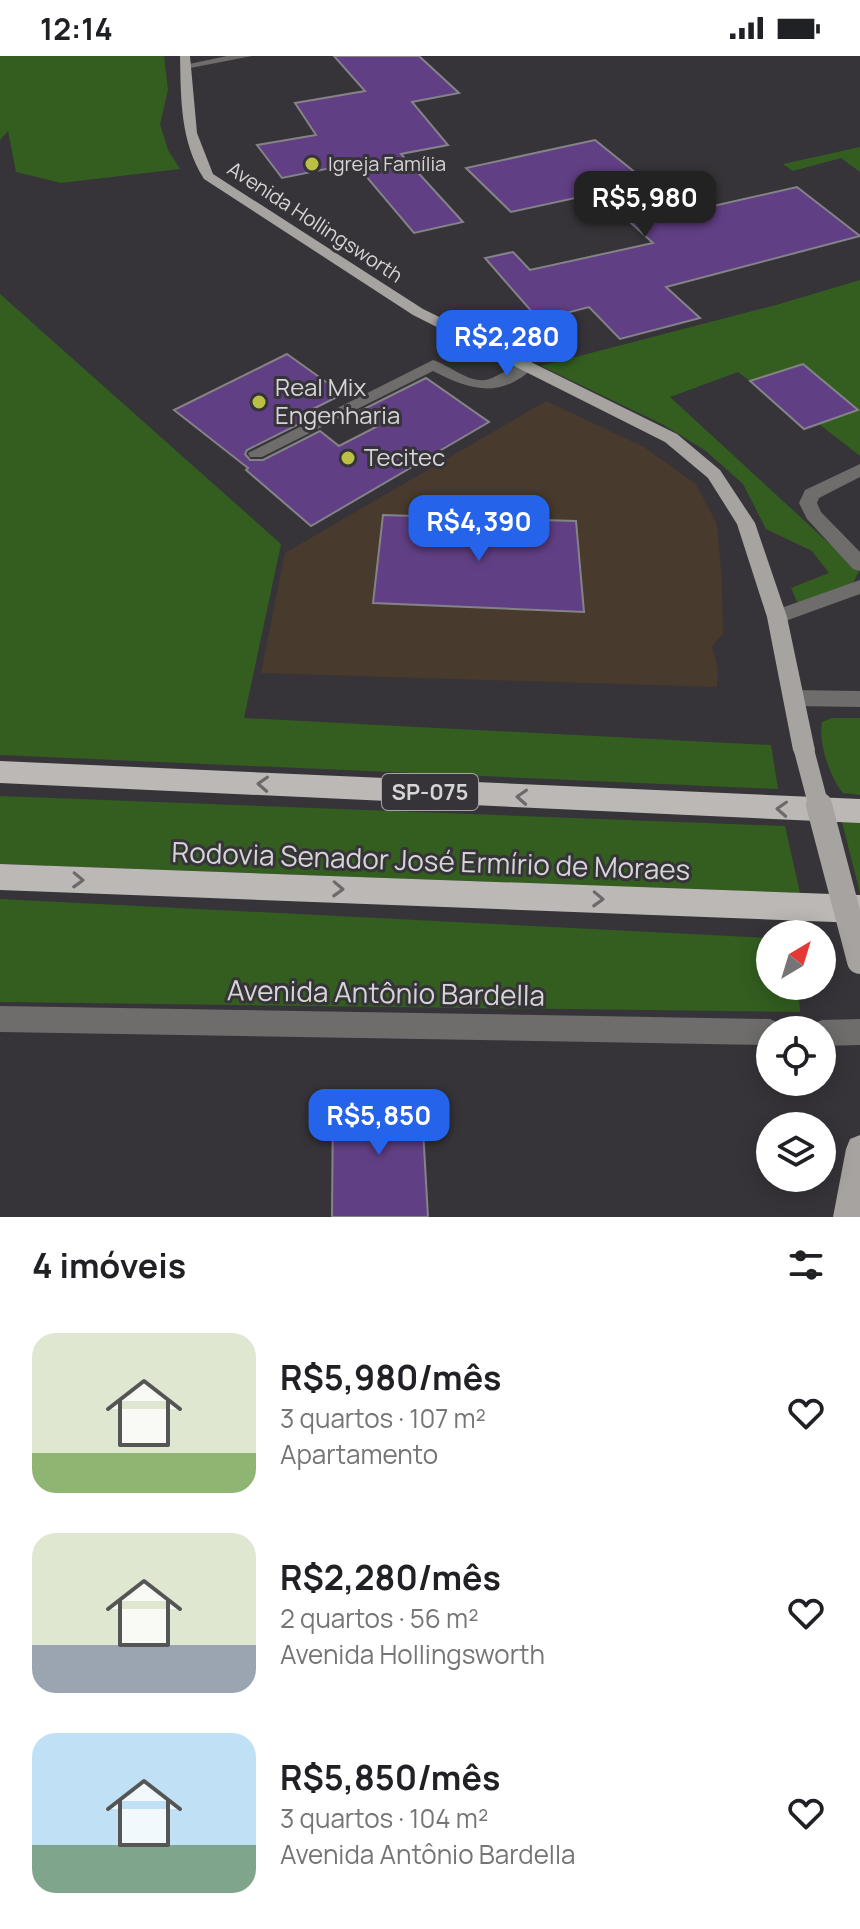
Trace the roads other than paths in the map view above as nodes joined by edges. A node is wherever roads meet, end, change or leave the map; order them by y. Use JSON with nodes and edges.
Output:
{"nodes":[{"id":1,"x":247,"y":56,"type":"edge"},
{"id":2,"x":185,"y":61,"type":"edge"},
{"id":3,"x":527,"y":366,"type":"junction"},
{"id":4,"x":256,"y":453,"type":"dead end"},
{"id":5,"x":860,"y":470,"type":"edge"},
{"id":6,"x":860,"y":564,"type":"edge"},
{"id":7,"x":860,"y":587,"type":"edge"},
{"id":8,"x":777,"y":617,"type":"junction"},
{"id":9,"x":794,"y":698,"type":"junction"},
{"id":10,"x":860,"y":699,"type":"edge"},
{"id":11,"x":0,"y":772,"type":"edge"},
{"id":12,"x":860,"y":811,"type":"edge"},
{"id":13,"x":0,"y":877,"type":"edge"},
{"id":14,"x":860,"y":909,"type":"edge"},
{"id":15,"x":860,"y":961,"type":"edge"},
{"id":16,"x":0,"y":1019,"type":"edge"},
{"id":17,"x":756,"y":1032,"type":"edge"},
{"id":18,"x":860,"y":1032,"type":"edge"},
{"id":19,"x":836,"y":1033,"type":"edge"},
{"id":20,"x":860,"y":1149,"type":"edge"},
{"id":21,"x":848,"y":1217,"type":"edge"}],
"edges":[{"from":1,"to":2,"type":"street"},
{"from":2,"to":3,"type":"main road","name":"Avenida Hollingsworth"},
{"from":3,"to":4,"type":"street"},
{"from":3,"to":8,"type":"main road","name":"Avenida Hollingsworth"},
{"from":5,"to":6,"type":"street"},
{"from":7,"to":8,"type":"street"},
{"from":8,"to":9,"type":"main road","name":"Avenida Hollingsworth"},
{"from":9,"to":10,"type":"street"},
{"from":9,"to":15,"type":"main road","name":"Avenida Hollingsworth","bridge":true},
{"from":12,"to":11,"type":"highway","number":"SP-075","one_way":true},
{"from":13,"to":14,"type":"highway","name":"Rodovia Senador José Ermírio de Moraes","one_way":true},
{"from":16,"to":17,"type":"street","name":"Avenida Antônio Bardella"},
{"from":18,"to":19,"type":"street"},
{"from":20,"to":21,"type":"main road"}]}
